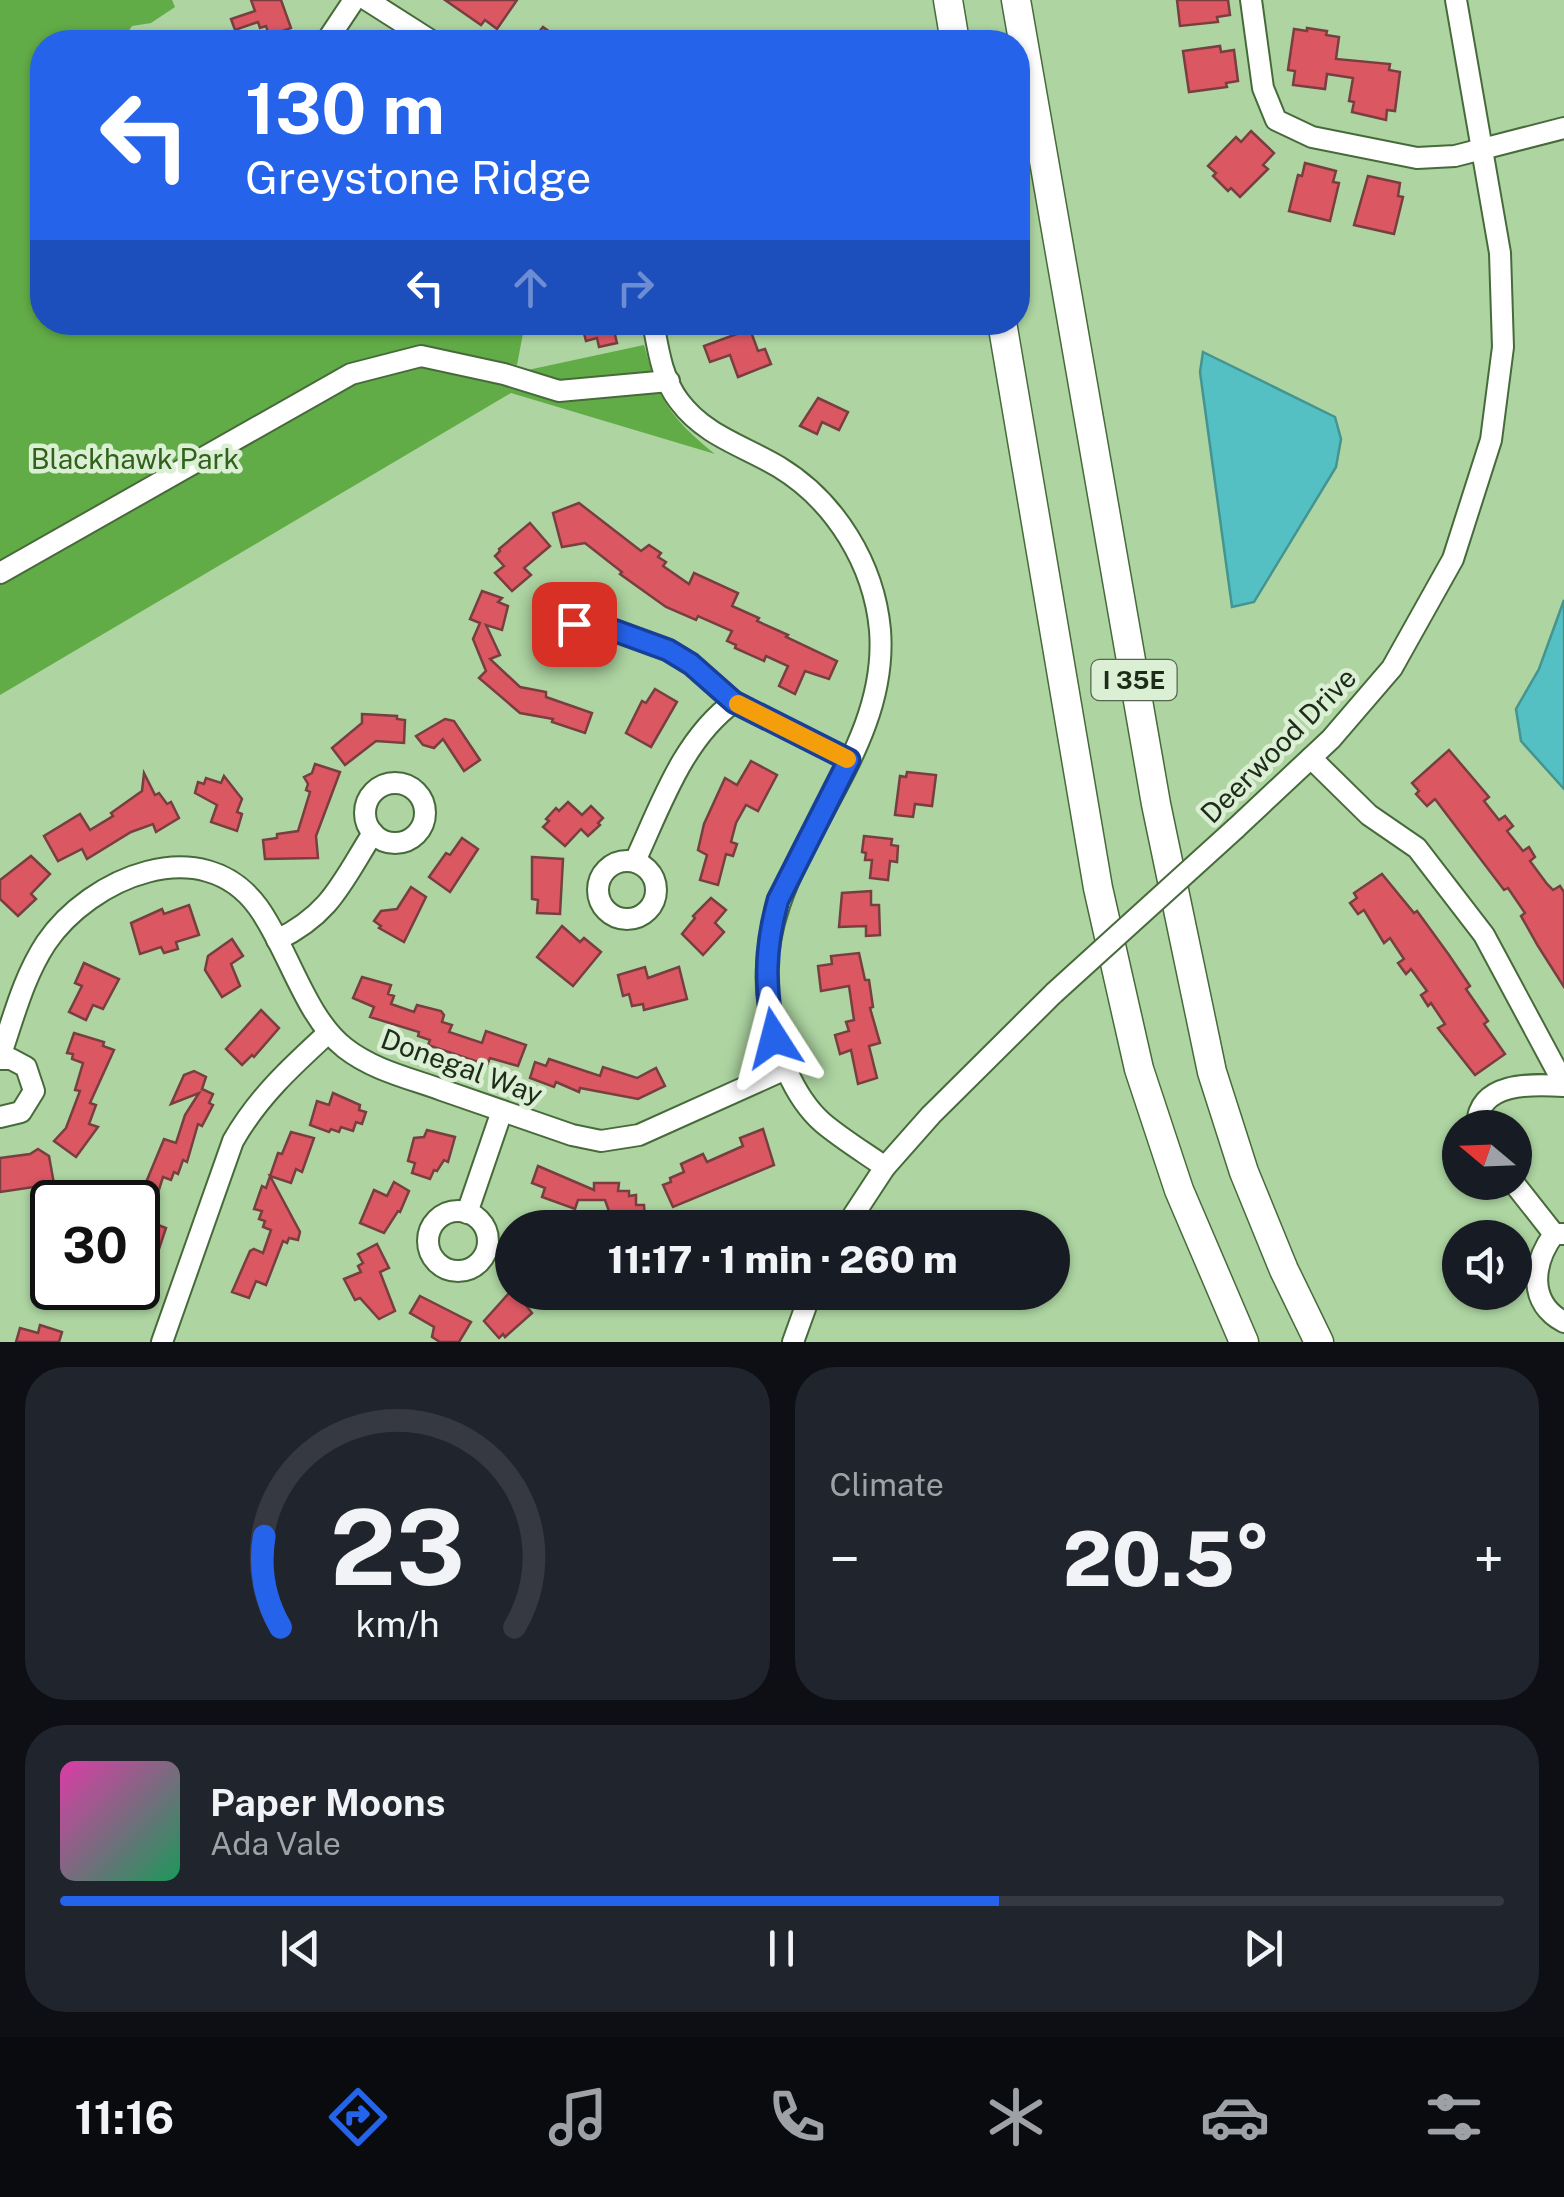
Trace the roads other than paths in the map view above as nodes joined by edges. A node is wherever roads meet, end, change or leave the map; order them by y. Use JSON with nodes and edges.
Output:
{"nodes":[{"id":1,"x":354,"y":0,"type":"edge"},
{"id":2,"x":367,"y":0,"type":"edge"},
{"id":3,"x":948,"y":0,"type":"edge"},
{"id":4,"x":1016,"y":0,"type":"edge"},
{"id":5,"x":1251,"y":0,"type":"edge"},
{"id":6,"x":1456,"y":0,"type":"edge"},
{"id":7,"x":334,"y":30,"type":"edge"},
{"id":8,"x":414,"y":30,"type":"edge"},
{"id":9,"x":953,"y":30,"type":"edge"},
{"id":10,"x":1021,"y":30,"type":"edge"},
{"id":11,"x":1030,"y":80,"type":"edge"},
{"id":12,"x":1564,"y":128,"type":"edge"},
{"id":13,"x":1482,"y":148,"type":"junction"},
{"id":14,"x":655,"y":335,"type":"edge"},
{"id":15,"x":1004,"y":335,"type":"edge"},
{"id":16,"x":669,"y":381,"type":"junction"},
{"id":17,"x":0,"y":573,"type":"edge"},
{"id":18,"x":574,"y":624,"type":"dead end"},
{"id":19,"x":734,"y":702,"type":"junction"},
{"id":20,"x":1311,"y":758,"type":"junction"},
{"id":21,"x":849,"y":760,"type":"junction"},
{"id":22,"x":372,"y":833,"type":"dead end"},
{"id":23,"x":636,"y":861,"type":"dead end"},
{"id":24,"x":277,"y":940,"type":"junction"},
{"id":25,"x":1110,"y":942,"type":"junction"},
{"id":26,"x":328,"y":1032,"type":"junction"},
{"id":27,"x":1,"y":1058,"type":"edge"},
{"id":28,"x":788,"y":1068,"type":"junction"},
{"id":29,"x":1564,"y":1085,"type":"edge"},
{"id":30,"x":1481,"y":1110,"type":"edge"},
{"id":31,"x":502,"y":1111,"type":"junction"},
{"id":32,"x":0,"y":1117,"type":"edge"},
{"id":33,"x":885,"y":1167,"type":"junction"},
{"id":34,"x":1529,"y":1200,"type":"edge"},
{"id":35,"x":857,"y":1210,"type":"edge"},
{"id":36,"x":467,"y":1212,"type":"dead end"},
{"id":37,"x":1559,"y":1234,"type":"edge"},
{"id":38,"x":805,"y":1310,"type":"edge"},
{"id":39,"x":1564,"y":1322,"type":"edge"},
{"id":40,"x":162,"y":1342,"type":"edge"},
{"id":41,"x":794,"y":1342,"type":"edge"},
{"id":42,"x":1244,"y":1342,"type":"edge"},
{"id":43,"x":1319,"y":1342,"type":"edge"}],
"edges":[{"from":1,"to":7,"type":"street"},
{"from":2,"to":8,"type":"street"},
{"from":3,"to":9,"type":"highway"},
{"from":4,"to":10,"type":"highway","number":"I 35E"},
{"from":5,"to":13,"type":"street"},
{"from":6,"to":13,"type":"street","name":"Deerwood Drive"},
{"from":11,"to":43,"type":"highway","number":"I 35E"},
{"from":12,"to":13,"type":"street"},
{"from":13,"to":20,"type":"street","name":"Deerwood Drive"},
{"from":14,"to":16,"type":"street"},
{"from":15,"to":25,"type":"highway","number":"I 35E"},
{"from":16,"to":17,"type":"street"},
{"from":16,"to":21,"type":"street"},
{"from":18,"to":19,"type":"street"},
{"from":19,"to":21,"type":"street"},
{"from":19,"to":23,"type":"street"},
{"from":20,"to":25,"type":"street","name":"Deerwood Drive","bridge":true},
{"from":20,"to":29,"type":"street"},
{"from":21,"to":28,"type":"street"},
{"from":22,"to":24,"type":"street"},
{"from":24,"to":26,"type":"street","name":"Donegal Way"},
{"from":24,"to":27,"type":"street","name":"Donegal Way"},
{"from":25,"to":33,"type":"street","name":"Deerwood Drive","bridge":true},
{"from":25,"to":42,"type":"highway","number":"I 35E"},
{"from":26,"to":31,"type":"street","name":"Donegal Way"},
{"from":26,"to":40,"type":"street"},
{"from":27,"to":32,"type":"street","name":"Donegal Way"},
{"from":28,"to":31,"type":"street","name":"Donegal Way"},
{"from":28,"to":33,"type":"street"},
{"from":29,"to":30,"type":"street"},
{"from":31,"to":36,"type":"street"},
{"from":33,"to":35,"type":"street","name":"Deerwood Drive"},
{"from":34,"to":37,"type":"street"},
{"from":37,"to":39,"type":"street"},
{"from":38,"to":41,"type":"street"}]}
